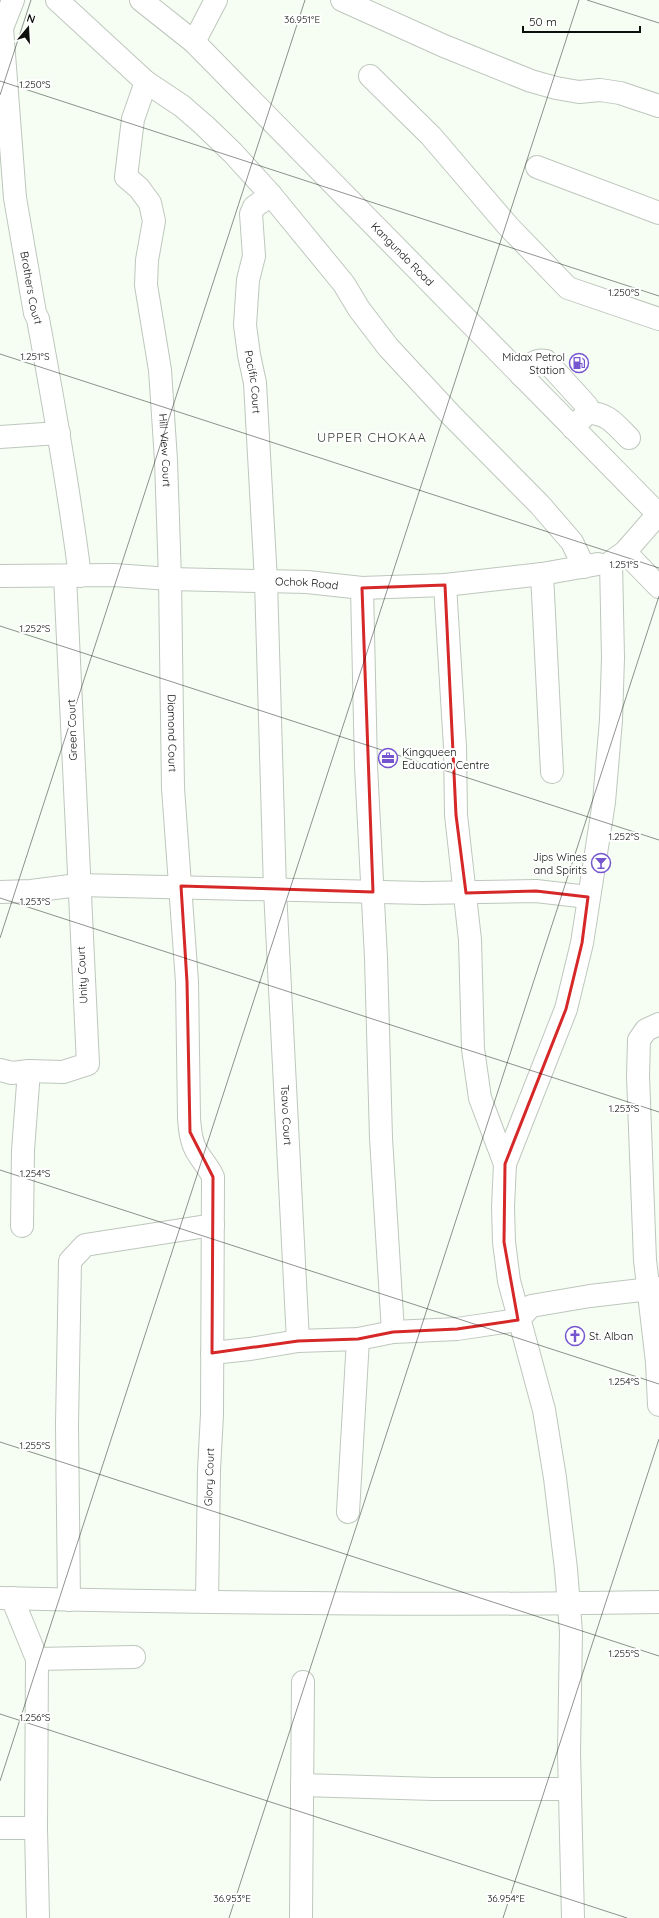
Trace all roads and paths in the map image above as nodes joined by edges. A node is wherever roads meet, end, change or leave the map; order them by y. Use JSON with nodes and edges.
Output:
{"nodes":[{"id":1,"x":13,"y":0,"type":"edge"},
{"id":2,"x":57,"y":0,"type":"edge"},
{"id":3,"x":141,"y":0,"type":"edge"},
{"id":4,"x":216,"y":0,"type":"edge"},
{"id":5,"x":342,"y":0,"type":"edge"},
{"id":6,"x":194,"y":42,"type":"junction"},
{"id":7,"x":370,"y":76,"type":"dead end"},
{"id":8,"x":146,"y":82,"type":"junction"},
{"id":9,"x":659,"y":106,"type":"edge"},
{"id":10,"x":537,"y":167,"type":"dead end"},
{"id":11,"x":271,"y":195,"type":"junction"},
{"id":12,"x":659,"y":213,"type":"edge"},
{"id":13,"x":659,"y":318,"type":"edge"},
{"id":14,"x":580,"y":420,"type":"junction"},
{"id":15,"x":59,"y":433,"type":"junction"},
{"id":16,"x":0,"y":437,"type":"edge"},
{"id":17,"x":629,"y":438,"type":"dead end"},
{"id":18,"x":659,"y":514,"type":"edge"},
{"id":19,"x":618,"y":557,"type":"junction"},
{"id":20,"x":584,"y":567,"type":"junction"},
{"id":21,"x":542,"y":574,"type":"junction"},
{"id":22,"x":0,"y":576,"type":"edge"},
{"id":23,"x":73,"y":576,"type":"junction"},
{"id":24,"x":170,"y":579,"type":"junction"},
{"id":25,"x":266,"y":581,"type":"junction"},
{"id":26,"x":445,"y":586,"type":"junction"},
{"id":27,"x":659,"y":587,"type":"edge"},
{"id":28,"x":362,"y":588,"type":"junction"},
{"id":29,"x":552,"y":772,"type":"dead end"},
{"id":30,"x":78,"y":885,"type":"junction"},
{"id":31,"x":181,"y":886,"type":"junction"},
{"id":32,"x":275,"y":890,"type":"junction"},
{"id":33,"x":0,"y":892,"type":"edge"},
{"id":34,"x":373,"y":892,"type":"junction"},
{"id":35,"x":466,"y":892,"type":"junction"},
{"id":36,"x":588,"y":897,"type":"junction"},
{"id":37,"x":659,"y":1024,"type":"edge"},
{"id":38,"x":0,"y":1070,"type":"edge"},
{"id":39,"x":29,"y":1071,"type":"junction"},
{"id":40,"x":505,"y":1164,"type":"junction"},
{"id":41,"x":213,"y":1225,"type":"junction"},
{"id":42,"x":22,"y":1226,"type":"dead end"},
{"id":43,"x":654,"y":1289,"type":"edge"},
{"id":44,"x":518,"y":1320,"type":"junction"},
{"id":45,"x":393,"y":1332,"type":"junction"},
{"id":46,"x":358,"y":1339,"type":"junction"},
{"id":47,"x":298,"y":1341,"type":"junction"},
{"id":48,"x":212,"y":1353,"type":"junction"},
{"id":49,"x":659,"y":1405,"type":"edge"},
{"id":50,"x":348,"y":1512,"type":"dead end"},
{"id":51,"x":6,"y":1598,"type":"edge"},
{"id":52,"x":69,"y":1600,"type":"junction"},
{"id":53,"x":207,"y":1601,"type":"junction"},
{"id":54,"x":659,"y":1602,"type":"edge"},
{"id":55,"x":568,"y":1604,"type":"junction"},
{"id":56,"x":134,"y":1657,"type":"dead end"},
{"id":57,"x":37,"y":1659,"type":"junction"},
{"id":58,"x":303,"y":1682,"type":"dead end"},
{"id":59,"x":302,"y":1785,"type":"junction"},
{"id":60,"x":570,"y":1790,"type":"junction"},
{"id":61,"x":0,"y":1828,"type":"edge"},
{"id":62,"x":36,"y":1828,"type":"junction"},
{"id":63,"x":38,"y":1918,"type":"edge"},
{"id":64,"x":301,"y":1918,"type":"edge"},
{"id":65,"x":573,"y":1918,"type":"edge"}],
"edges":[{"from":1,"to":15,"type":"main road","name":"Brothers Court"},
{"from":2,"to":8,"type":"main road"},
{"from":3,"to":6,"type":"main road","name":"Kangundo Road"},
{"from":4,"to":6,"type":"main road"},
{"from":5,"to":9,"type":"main road"},
{"from":6,"to":14,"type":"main road","name":"Kangundo Road"},
{"from":7,"to":13,"type":"main road"},
{"from":8,"to":11,"type":"main road"},
{"from":8,"to":24,"type":"main road","name":"Hill View Court"},
{"from":10,"to":12,"type":"main road"},
{"from":11,"to":20,"type":"main road"},
{"from":11,"to":25,"type":"main road","name":"Pacific Court"},
{"from":14,"to":17,"type":"main road"},
{"from":14,"to":18,"type":"main road","name":"Kangundo Road"},
{"from":15,"to":16,"type":"main road"},
{"from":15,"to":23,"type":"main road","name":"Brothers Court"},
{"from":18,"to":19,"type":"main road"},
{"from":19,"to":20,"type":"main road","name":"Ochok Road"},
{"from":19,"to":27,"type":"main road"},
{"from":19,"to":36,"type":"main road"},
{"from":20,"to":21,"type":"main road","name":"Ochok Road"},
{"from":21,"to":26,"type":"main road","name":"Ochok Road"},
{"from":21,"to":29,"type":"main road"},
{"from":22,"to":23,"type":"main road","name":"Ochok Road"},
{"from":23,"to":24,"type":"main road","name":"Ochok Road"},
{"from":23,"to":30,"type":"main road","name":"Green Court"},
{"from":24,"to":25,"type":"main road","name":"Ochok Road"},
{"from":24,"to":31,"type":"main road","name":"Diamond Court"},
{"from":25,"to":28,"type":"main road","name":"Ochok Road"},
{"from":25,"to":32,"type":"main road","name":"Tsavo Court"},
{"from":26,"to":28,"type":"main road","name":"Ochok Road"},
{"from":26,"to":35,"type":"main road"},
{"from":28,"to":34,"type":"main road"},
{"from":30,"to":31,"type":"main road"},
{"from":30,"to":33,"type":"main road"},
{"from":30,"to":39,"type":"main road","name":"Unity Court"},
{"from":31,"to":32,"type":"main road"},
{"from":31,"to":41,"type":"main road","name":"Diamond Court"},
{"from":32,"to":34,"type":"main road"},
{"from":32,"to":47,"type":"main road","name":"Tsavo Court"},
{"from":34,"to":35,"type":"main road"},
{"from":34,"to":45,"type":"main road"},
{"from":35,"to":36,"type":"main road"},
{"from":35,"to":40,"type":"main road"},
{"from":36,"to":40,"type":"main road"},
{"from":37,"to":43,"type":"main road"},
{"from":38,"to":39,"type":"main road"},
{"from":39,"to":42,"type":"main road"},
{"from":40,"to":44,"type":"main road"},
{"from":41,"to":48,"type":"main road","name":"Glory Court"},
{"from":41,"to":52,"type":"main road"},
{"from":43,"to":44,"type":"main road"},
{"from":43,"to":49,"type":"main road"},
{"from":44,"to":45,"type":"main road"},
{"from":44,"to":55,"type":"main road"},
{"from":45,"to":46,"type":"main road"},
{"from":46,"to":47,"type":"main road"},
{"from":46,"to":50,"type":"main road"},
{"from":47,"to":48,"type":"main road"},
{"from":48,"to":53,"type":"main road","name":"Glory Court"},
{"from":51,"to":52,"type":"main road"},
{"from":51,"to":57,"type":"main road"},
{"from":52,"to":53,"type":"main road"},
{"from":53,"to":55,"type":"main road"},
{"from":54,"to":55,"type":"main road"},
{"from":55,"to":60,"type":"main road"},
{"from":56,"to":57,"type":"main road"},
{"from":57,"to":62,"type":"main road"},
{"from":58,"to":59,"type":"main road"},
{"from":59,"to":60,"type":"main road"},
{"from":59,"to":64,"type":"main road"},
{"from":60,"to":65,"type":"main road"},
{"from":61,"to":62,"type":"main road"},
{"from":62,"to":63,"type":"main road"}]}
